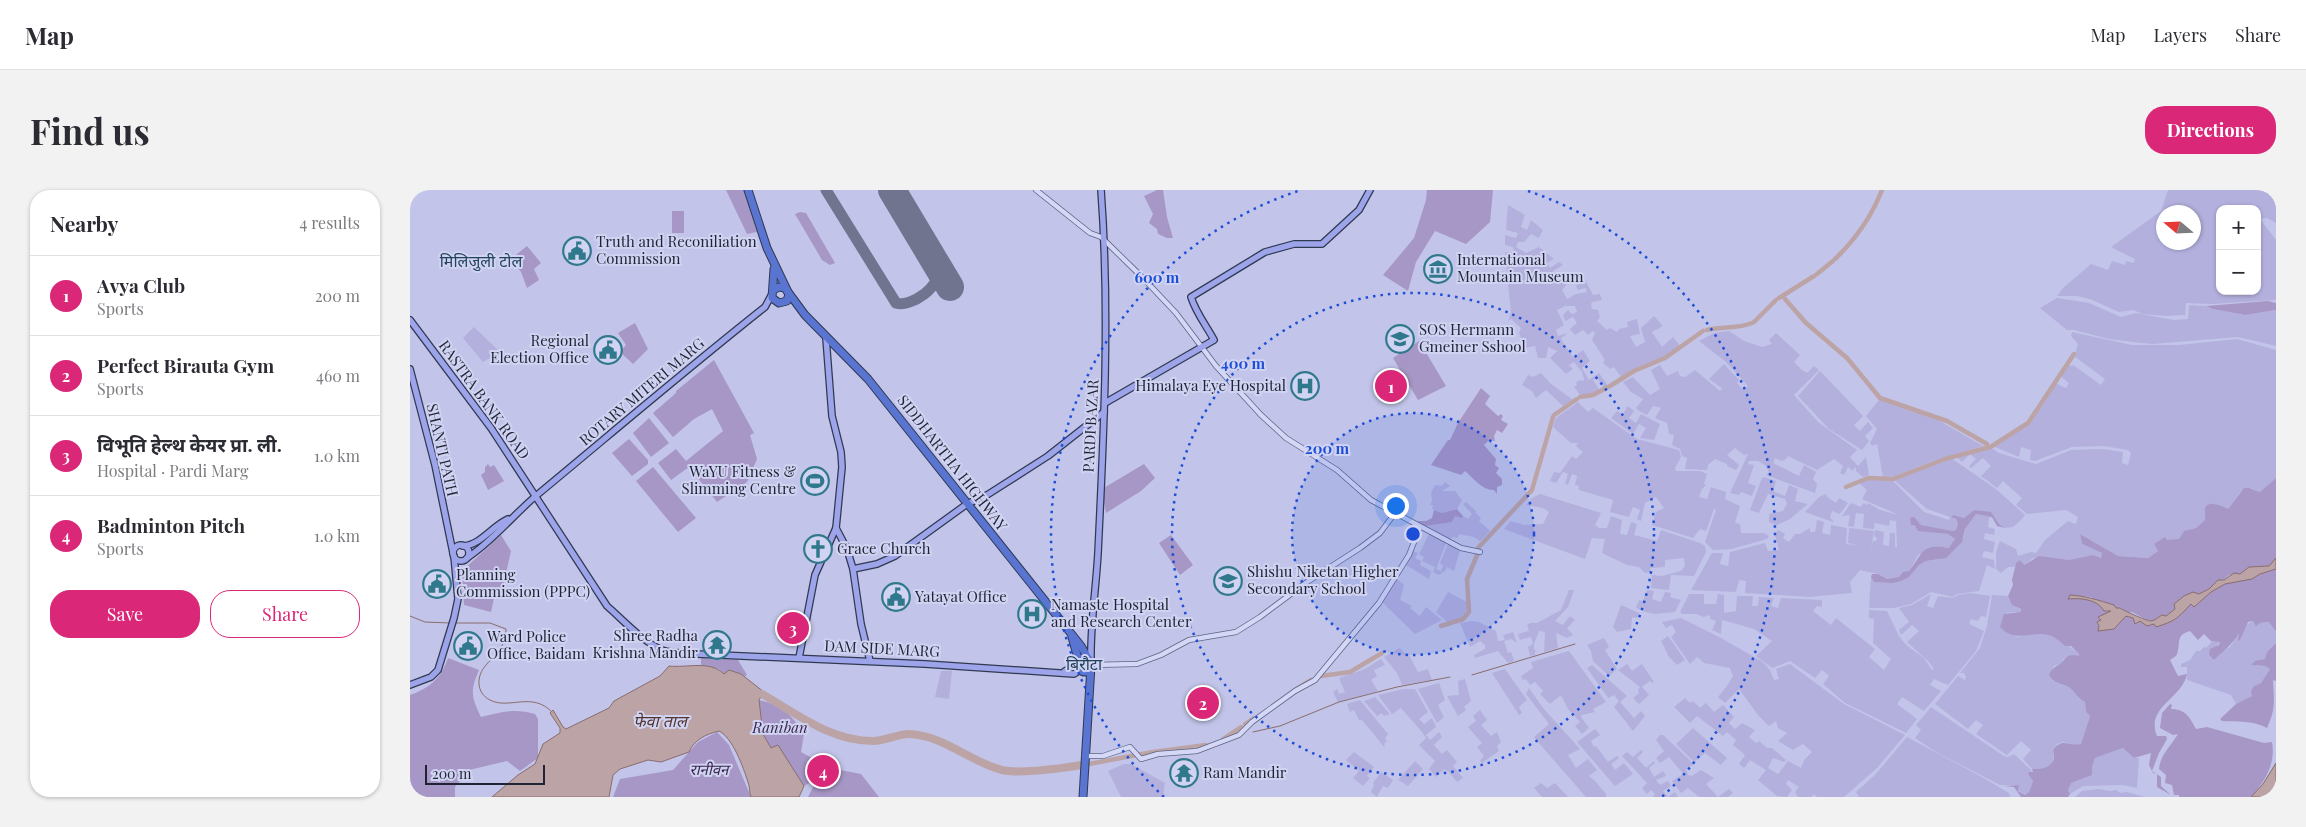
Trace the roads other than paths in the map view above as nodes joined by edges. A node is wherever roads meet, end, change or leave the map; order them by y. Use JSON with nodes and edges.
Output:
{"nodes":[{"id":1,"x":748,"y":190,"type":"edge"},
{"id":2,"x":1036,"y":190,"type":"edge"},
{"id":3,"x":1101,"y":190,"type":"edge"},
{"id":4,"x":1370,"y":190,"type":"edge"},
{"id":5,"x":1104,"y":240,"type":"junction"},
{"id":6,"x":774,"y":264,"type":"junction"},
{"id":7,"x":788,"y":291,"type":"junction"},
{"id":8,"x":772,"y":292,"type":"junction"},
{"id":9,"x":780,"y":303,"type":"junction"},
{"id":10,"x":765,"y":307,"type":"junction"},
{"id":11,"x":805,"y":315,"type":"junction"},
{"id":12,"x":410,"y":320,"type":"edge"},
{"id":13,"x":826,"y":338,"type":"junction"},
{"id":14,"x":1200,"y":347,"type":"junction"},
{"id":15,"x":410,"y":370,"type":"edge"},
{"id":16,"x":1105,"y":403,"type":"junction"},
{"id":17,"x":1104,"y":412,"type":"junction"},
{"id":18,"x":535,"y":497,"type":"junction"},
{"id":19,"x":967,"y":504,"type":"junction"},
{"id":20,"x":1395,"y":513,"type":"junction"},
{"id":21,"x":510,"y":519,"type":"junction"},
{"id":22,"x":1420,"y":527,"type":"junction"},
{"id":23,"x":836,"y":528,"type":"junction"},
{"id":24,"x":449,"y":536,"type":"junction"},
{"id":25,"x":462,"y":546,"type":"junction"},
{"id":26,"x":1480,"y":552,"type":"dead end"},
{"id":27,"x":453,"y":555,"type":"junction"},
{"id":28,"x":466,"y":559,"type":"junction"},
{"id":29,"x":853,"y":569,"type":"junction"},
{"id":30,"x":456,"y":580,"type":"junction"},
{"id":31,"x":1071,"y":634,"type":"junction"},
{"id":32,"x":799,"y":658,"type":"junction"},
{"id":33,"x":870,"y":662,"type":"junction"},
{"id":34,"x":1091,"y":663,"type":"junction"},
{"id":35,"x":1080,"y":667,"type":"junction"},
{"id":36,"x":410,"y":685,"type":"edge"},
{"id":37,"x":1089,"y":691,"type":"junction"},
{"id":38,"x":1084,"y":758,"type":"junction"},
{"id":39,"x":1083,"y":797,"type":"edge"}],
"edges":[{"from":1,"to":6,"type":"highway"},
{"from":2,"to":5,"type":"street"},
{"from":3,"to":5,"type":"main road","name":"PARDI BAZAR"},
{"from":4,"to":14,"type":"main road"},
{"from":5,"to":14,"type":"street"},
{"from":5,"to":16,"type":"main road","name":"PARDI BAZAR"},
{"from":6,"to":7,"type":"highway"},
{"from":6,"to":8,"type":"highway"},
{"from":7,"to":8,"type":"highway"},
{"from":7,"to":9,"type":"highway"},
{"from":7,"to":11,"type":"highway"},
{"from":8,"to":9,"type":"highway"},
{"from":8,"to":10,"type":"main road"},
{"from":9,"to":10,"type":"main road"},
{"from":9,"to":11,"type":"highway"},
{"from":10,"to":18,"type":"main road","name":"ROTARY MITERI MARG"},
{"from":11,"to":13,"type":"highway","name":"SIDDHARTHA HIGHWAY"},
{"from":12,"to":18,"type":"main road","name":"RASTRA BANK ROAD"},
{"from":13,"to":19,"type":"highway","name":"SIDDHARTHA HIGHWAY"},
{"from":13,"to":23,"type":"main road"},
{"from":14,"to":16,"type":"main road"},
{"from":14,"to":20,"type":"street"},
{"from":15,"to":24,"type":"main road","name":"SHANTI PATH"},
{"from":16,"to":17,"type":"main road","name":"PARDI BAZAR"},
{"from":17,"to":19,"type":"main road"},
{"from":17,"to":34,"type":"main road","name":"PARDI BAZAR"},
{"from":18,"to":21,"type":"main road","name":"ROTARY MITERI MARG"},
{"from":18,"to":32,"type":"main road","name":"DAM SIDE MARG"},
{"from":19,"to":29,"type":"main road"},
{"from":19,"to":31,"type":"highway","name":"SIDDHARTHA HIGHWAY"},
{"from":20,"to":22,"type":"street"},
{"from":20,"to":34,"type":"street"},
{"from":21,"to":25,"type":"main road"},
{"from":21,"to":28,"type":"main road"},
{"from":22,"to":26,"type":"street"},
{"from":22,"to":38,"type":"street"},
{"from":23,"to":29,"type":"main road"},
{"from":23,"to":32,"type":"main road"},
{"from":24,"to":25,"type":"main road"},
{"from":24,"to":27,"type":"main road","name":"SHANTI PATH"},
{"from":25,"to":27,"type":"main road"},
{"from":25,"to":28,"type":"main road"},
{"from":27,"to":28,"type":"main road"},
{"from":27,"to":30,"type":"main road","name":"SHANTI PATH"},
{"from":28,"to":30,"type":"main road"},
{"from":29,"to":33,"type":"main road"},
{"from":30,"to":36,"type":"main road","name":"SHANTI PATH"},
{"from":31,"to":34,"type":"highway","name":"SIDDHARTHA HIGHWAY"},
{"from":31,"to":35,"type":"highway"},
{"from":32,"to":33,"type":"main road","name":"DAM SIDE MARG"},
{"from":33,"to":35,"type":"main road","name":"DAM SIDE MARG"},
{"from":34,"to":35,"type":"highway"},
{"from":34,"to":35,"type":"highway"},
{"from":34,"to":37,"type":"highway"},
{"from":35,"to":37,"type":"highway"},
{"from":37,"to":38,"type":"highway"},
{"from":38,"to":39,"type":"highway"}]}
